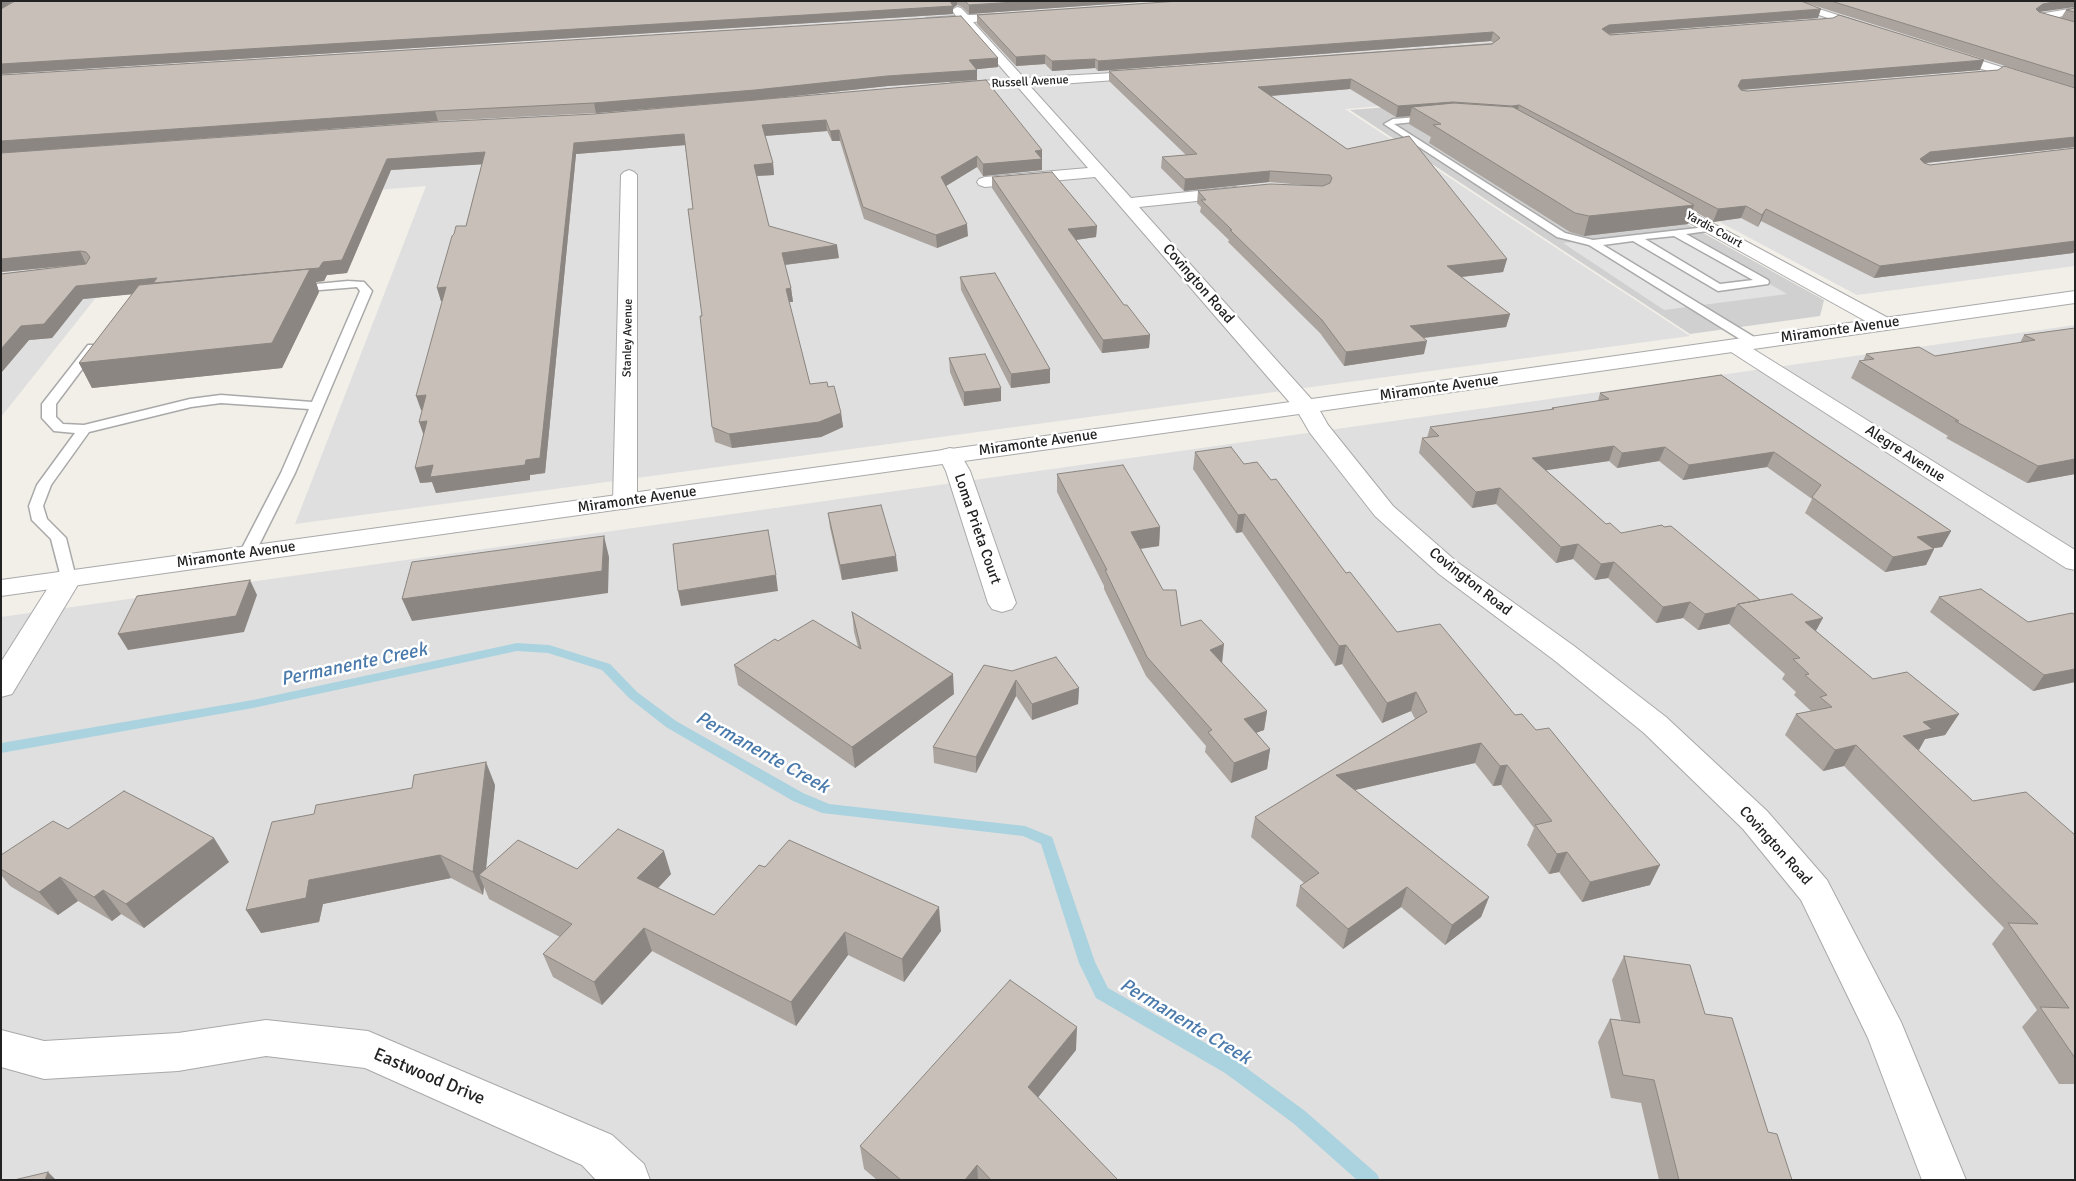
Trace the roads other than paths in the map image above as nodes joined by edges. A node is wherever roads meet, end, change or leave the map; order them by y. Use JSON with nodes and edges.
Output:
{"nodes":[{"id":1,"x":949,"y":1,"type":"edge"},
{"id":2,"x":1782,"y":1,"type":"edge"},
{"id":3,"x":2075,"y":11,"type":"edge"},
{"id":4,"x":1021,"y":15,"type":"edge"},
{"id":5,"x":966,"y":19,"type":"junction"},
{"id":6,"x":1844,"y":21,"type":"junction"},
{"id":7,"x":919,"y":22,"type":"edge"},
{"id":8,"x":1816,"y":23,"type":"edge"},
{"id":9,"x":2075,"y":28,"type":"edge"},
{"id":10,"x":1881,"y":32,"type":"edge"},
{"id":11,"x":1935,"y":50,"type":"edge"},
{"id":12,"x":2007,"y":72,"type":"junction"},
{"id":13,"x":1158,"y":73,"type":"edge"},
{"id":14,"x":1974,"y":75,"type":"edge"},
{"id":15,"x":1022,"y":82,"type":"junction"},
{"id":16,"x":936,"y":88,"type":"edge"},
{"id":17,"x":2075,"y":94,"type":"edge"},
{"id":18,"x":1442,"y":116,"type":"edge"},
{"id":19,"x":1099,"y":172,"type":"junction"},
{"id":20,"x":629,"y":175,"type":"dead end"},
{"id":21,"x":985,"y":182,"type":"edge"},
{"id":22,"x":1249,"y":191,"type":"edge"},
{"id":23,"x":1643,"y":191,"type":"edge"},
{"id":24,"x":1126,"y":203,"type":"junction"},
{"id":25,"x":1711,"y":228,"type":"junction"},
{"id":26,"x":1676,"y":233,"type":"junction"},
{"id":27,"x":1635,"y":238,"type":"junction"},
{"id":28,"x":1592,"y":243,"type":"junction"},
{"id":29,"x":280,"y":290,"type":"edge"},
{"id":30,"x":2075,"y":298,"type":"edge"},
{"id":31,"x":1885,"y":324,"type":"junction"},
{"id":32,"x":102,"y":335,"type":"edge"},
{"id":33,"x":1745,"y":345,"type":"junction"},
{"id":34,"x":316,"y":406,"type":"junction"},
{"id":35,"x":1306,"y":407,"type":"junction"},
{"id":36,"x":84,"y":429,"type":"junction"},
{"id":37,"x":950,"y":455,"type":"junction"},
{"id":38,"x":625,"y":502,"type":"junction"},
{"id":39,"x":247,"y":554,"type":"junction"},
{"id":40,"x":2075,"y":562,"type":"edge"},
{"id":41,"x":68,"y":578,"type":"junction"},
{"id":42,"x":1,"y":588,"type":"edge"},
{"id":43,"x":1002,"y":603,"type":"dead end"},
{"id":44,"x":1,"y":687,"type":"edge"},
{"id":45,"x":1,"y":1048,"type":"edge"},
{"id":46,"x":628,"y":1180,"type":"edge"},
{"id":47,"x":1944,"y":1180,"type":"edge"}],
"edges":[{"from":1,"to":5,"type":"street","name":"Covington Road"},
{"from":2,"to":6,"type":"street"},
{"from":3,"to":9,"type":"street"},
{"from":4,"to":5,"type":"street"},
{"from":5,"to":7,"type":"street"},
{"from":5,"to":15,"type":"street","name":"Covington Road"},
{"from":6,"to":8,"type":"street"},
{"from":6,"to":10,"type":"street"},
{"from":11,"to":12,"type":"street"},
{"from":12,"to":14,"type":"street"},
{"from":12,"to":17,"type":"street"},
{"from":13,"to":15,"type":"street","name":"Russell Avenue"},
{"from":15,"to":16,"type":"street","name":"Russell Avenue"},
{"from":15,"to":19,"type":"street","name":"Covington Road"},
{"from":18,"to":28,"type":"lane"},
{"from":19,"to":21,"type":"street"},
{"from":19,"to":24,"type":"street","name":"Covington Road"},
{"from":20,"to":38,"type":"street","name":"Stanley Avenue"},
{"from":22,"to":24,"type":"street"},
{"from":23,"to":25,"type":"street","name":"Yardis Court"},
{"from":24,"to":35,"type":"street","name":"Covington Road"},
{"from":25,"to":26,"type":"lane"},
{"from":25,"to":31,"type":"street","name":"Yardis Court"},
{"from":26,"to":27,"type":"lane"},
{"from":26,"to":27,"type":"lane"},
{"from":27,"to":28,"type":"lane"},
{"from":28,"to":33,"type":"lane"},
{"from":29,"to":34,"type":"lane"},
{"from":30,"to":31,"type":"street","name":"Miramonte Avenue"},
{"from":31,"to":33,"type":"street","name":"Miramonte Avenue"},
{"from":32,"to":36,"type":"lane"},
{"from":33,"to":35,"type":"street","name":"Miramonte Avenue"},
{"from":33,"to":40,"type":"street","name":"Alegre Avenue"},
{"from":34,"to":36,"type":"lane"},
{"from":34,"to":39,"type":"lane"},
{"from":35,"to":37,"type":"street","name":"Miramonte Avenue"},
{"from":35,"to":47,"type":"street","name":"Covington Road"},
{"from":36,"to":41,"type":"lane"},
{"from":37,"to":38,"type":"street","name":"Miramonte Avenue"},
{"from":37,"to":43,"type":"street","name":"Loma Prieta Court"},
{"from":38,"to":39,"type":"street","name":"Miramonte Avenue"},
{"from":39,"to":41,"type":"street","name":"Miramonte Avenue"},
{"from":41,"to":42,"type":"street","name":"Miramonte Avenue"},
{"from":41,"to":44,"type":"street"},
{"from":45,"to":46,"type":"street","name":"Eastwood Drive"}]}
